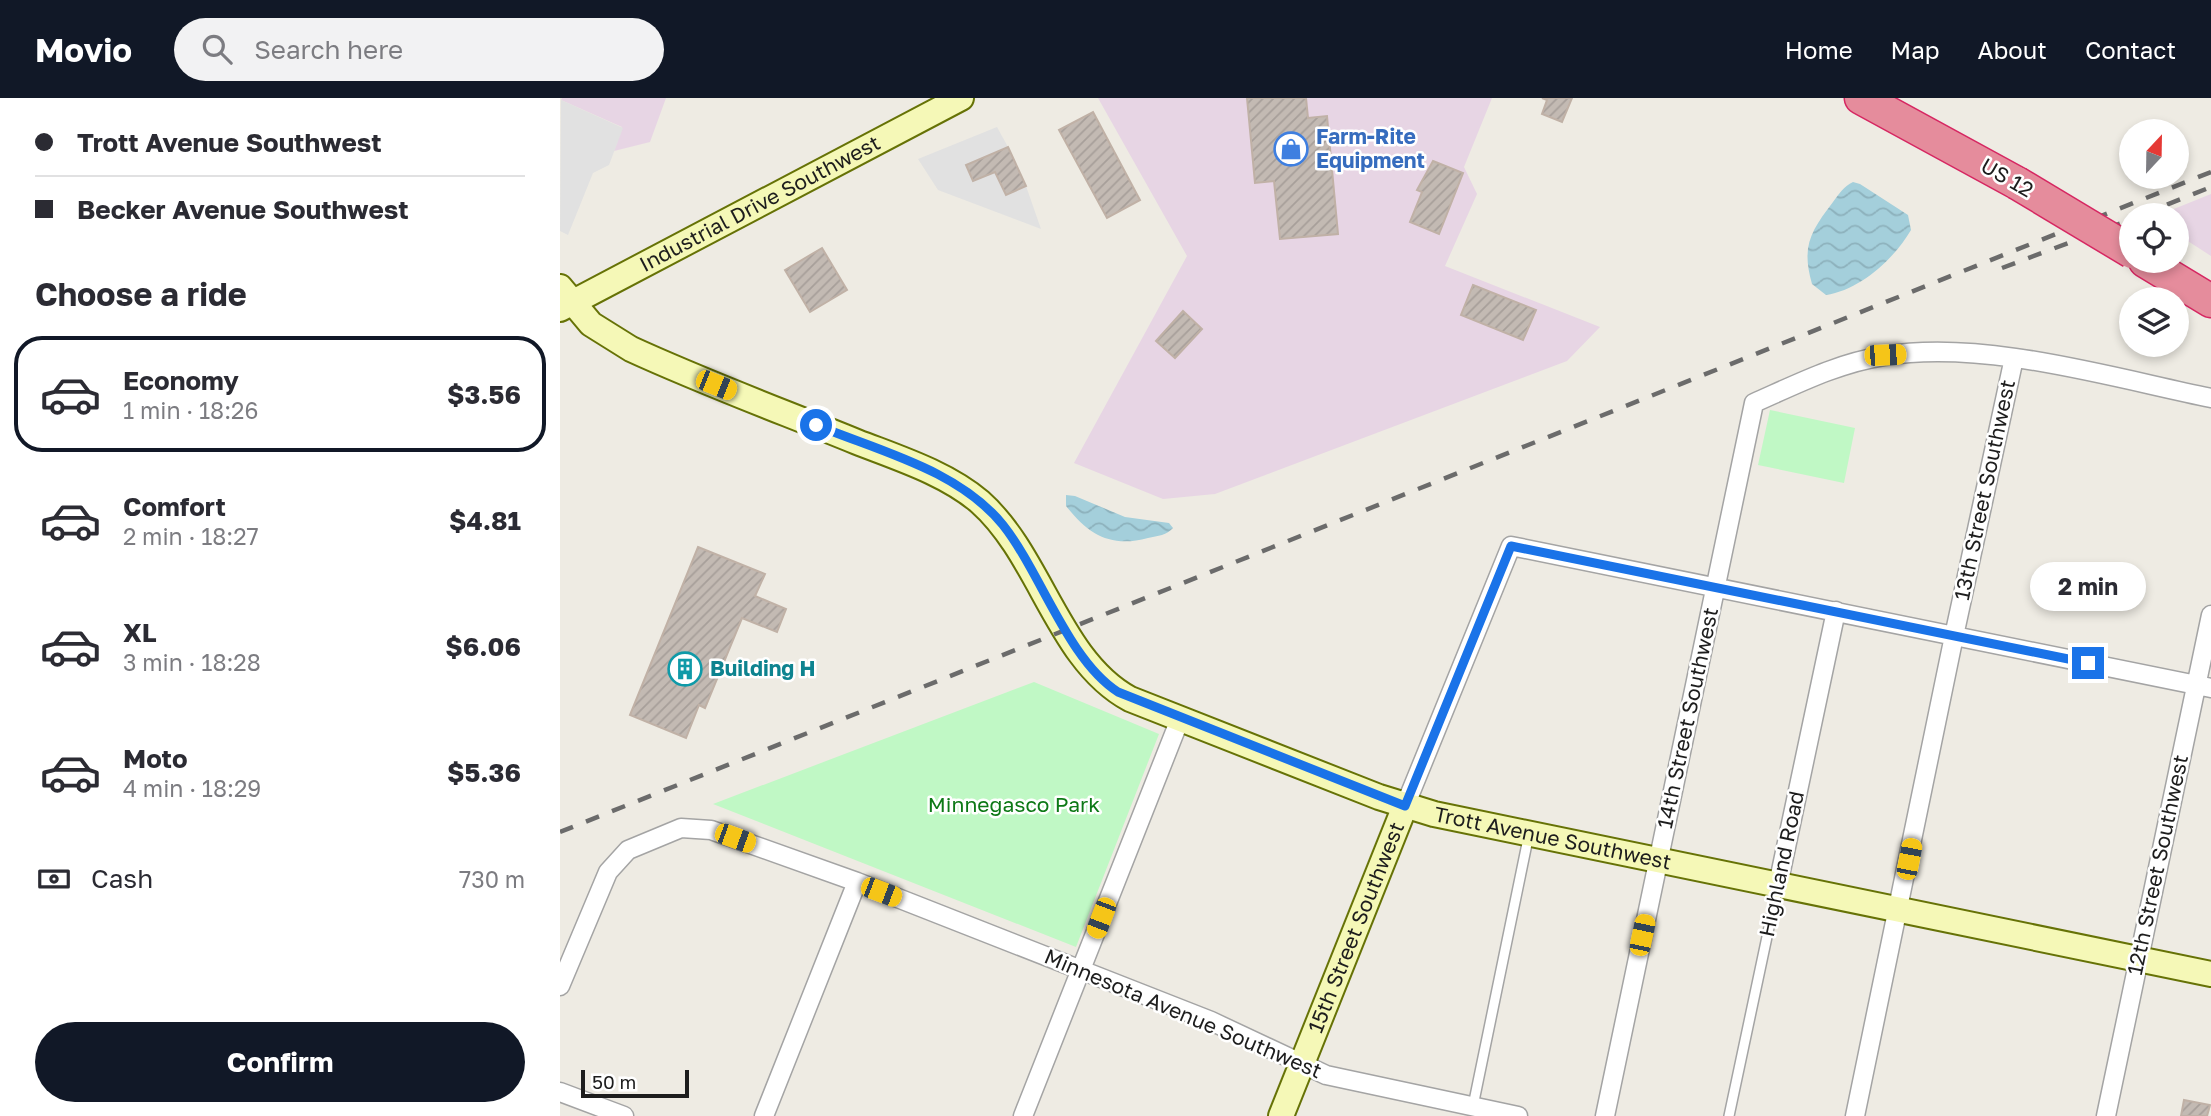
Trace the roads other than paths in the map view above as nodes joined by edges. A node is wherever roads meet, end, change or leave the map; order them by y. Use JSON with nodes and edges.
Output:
{"nodes":[{"id":1,"x":961,"y":98,"type":"edge"},
{"id":2,"x":1865,"y":102,"type":"edge"},
{"id":3,"x":2119,"y":244,"type":"edge"},
{"id":4,"x":2166,"y":273,"type":"edge"},
{"id":5,"x":564,"y":300,"type":"edge"},
{"id":6,"x":2211,"y":301,"type":"edge"},
{"id":7,"x":2014,"y":358,"type":"junction"},
{"id":8,"x":2211,"y":398,"type":"edge"},
{"id":9,"x":1716,"y":587,"type":"junction"},
{"id":10,"x":1836,"y":611,"type":"junction"},
{"id":11,"x":2211,"y":615,"type":"edge"},
{"id":12,"x":1954,"y":636,"type":"junction"},
{"id":13,"x":2204,"y":686,"type":"edge"},
{"id":14,"x":1180,"y":719,"type":"junction"},
{"id":15,"x":1405,"y":806,"type":"junction"},
{"id":16,"x":1529,"y":834,"type":"junction"},
{"id":17,"x":1657,"y":861,"type":"junction"},
{"id":18,"x":856,"y":883,"type":"junction"},
{"id":19,"x":1778,"y":885,"type":"junction"},
{"id":20,"x":1898,"y":909,"type":"junction"},
{"id":21,"x":2138,"y":958,"type":"junction"},
{"id":22,"x":1081,"y":969,"type":"junction"},
{"id":23,"x":2211,"y":974,"type":"edge"},
{"id":24,"x":560,"y":986,"type":"edge"},
{"id":25,"x":1301,"y":1065,"type":"junction"},
{"id":26,"x":560,"y":1092,"type":"edge"},
{"id":27,"x":1473,"y":1106,"type":"junction"},
{"id":28,"x":624,"y":1116,"type":"edge"},
{"id":29,"x":764,"y":1116,"type":"edge"},
{"id":30,"x":1023,"y":1116,"type":"edge"},
{"id":31,"x":1281,"y":1116,"type":"edge"},
{"id":32,"x":1518,"y":1116,"type":"edge"},
{"id":33,"x":1605,"y":1116,"type":"edge"},
{"id":34,"x":1729,"y":1116,"type":"edge"},
{"id":35,"x":1855,"y":1116,"type":"edge"},
{"id":36,"x":2106,"y":1116,"type":"edge"}],
"edges":[{"from":1,"to":5,"type":"street","name":"Industrial Drive Southwest"},
{"from":2,"to":3,"type":"highway","name":"US 12","number":"US 12","bridge":true},
{"from":4,"to":6,"type":"highway"},
{"from":5,"to":14,"type":"street","name":"Trott Avenue Southwest"},
{"from":7,"to":8,"type":"street"},
{"from":7,"to":9,"type":"street","name":"14th Street Southwest"},
{"from":7,"to":12,"type":"street","name":"13th Street Southwest"},
{"from":9,"to":10,"type":"street"},
{"from":9,"to":15,"type":"street","name":"15th Street Southwest"},
{"from":9,"to":17,"type":"street","name":"14th Street Southwest"},
{"from":10,"to":12,"type":"street"},
{"from":10,"to":19,"type":"street","name":"Highland Road"},
{"from":11,"to":13,"type":"street","name":"12th Street Southwest"},
{"from":12,"to":13,"type":"street"},
{"from":12,"to":20,"type":"street","name":"13th Street Southwest"},
{"from":13,"to":21,"type":"street","name":"12th Street Southwest"},
{"from":14,"to":15,"type":"street","name":"Trott Avenue Southwest"},
{"from":14,"to":22,"type":"street"},
{"from":15,"to":16,"type":"street","name":"Trott Avenue Southwest"},
{"from":15,"to":25,"type":"street","name":"15th Street Southwest"},
{"from":16,"to":17,"type":"street","name":"Trott Avenue Southwest"},
{"from":16,"to":27,"type":"lane"},
{"from":17,"to":19,"type":"street","name":"Trott Avenue Southwest"},
{"from":17,"to":33,"type":"street","name":"14th Street Southwest"},
{"from":18,"to":22,"type":"street","name":"Minnesota Avenue Southwest"},
{"from":18,"to":24,"type":"street","name":"Minnesota Avenue Southwest"},
{"from":18,"to":29,"type":"street"},
{"from":19,"to":20,"type":"street","name":"Trott Avenue Southwest"},
{"from":19,"to":34,"type":"lane","name":"Highland Road"},
{"from":20,"to":21,"type":"street","name":"Trott Avenue Southwest"},
{"from":20,"to":35,"type":"street","name":"13th Street Southwest"},
{"from":21,"to":23,"type":"street","name":"Trott Avenue Southwest"},
{"from":21,"to":36,"type":"street","name":"12th Street Southwest"},
{"from":22,"to":25,"type":"street","name":"Minnesota Avenue Southwest"},
{"from":22,"to":30,"type":"street"},
{"from":25,"to":27,"type":"street","name":"Minnesota Avenue Southwest"},
{"from":25,"to":31,"type":"street","name":"15th Street Southwest"},
{"from":26,"to":28,"type":"street"},
{"from":27,"to":32,"type":"street","name":"Minnesota Avenue Southwest"}]}
